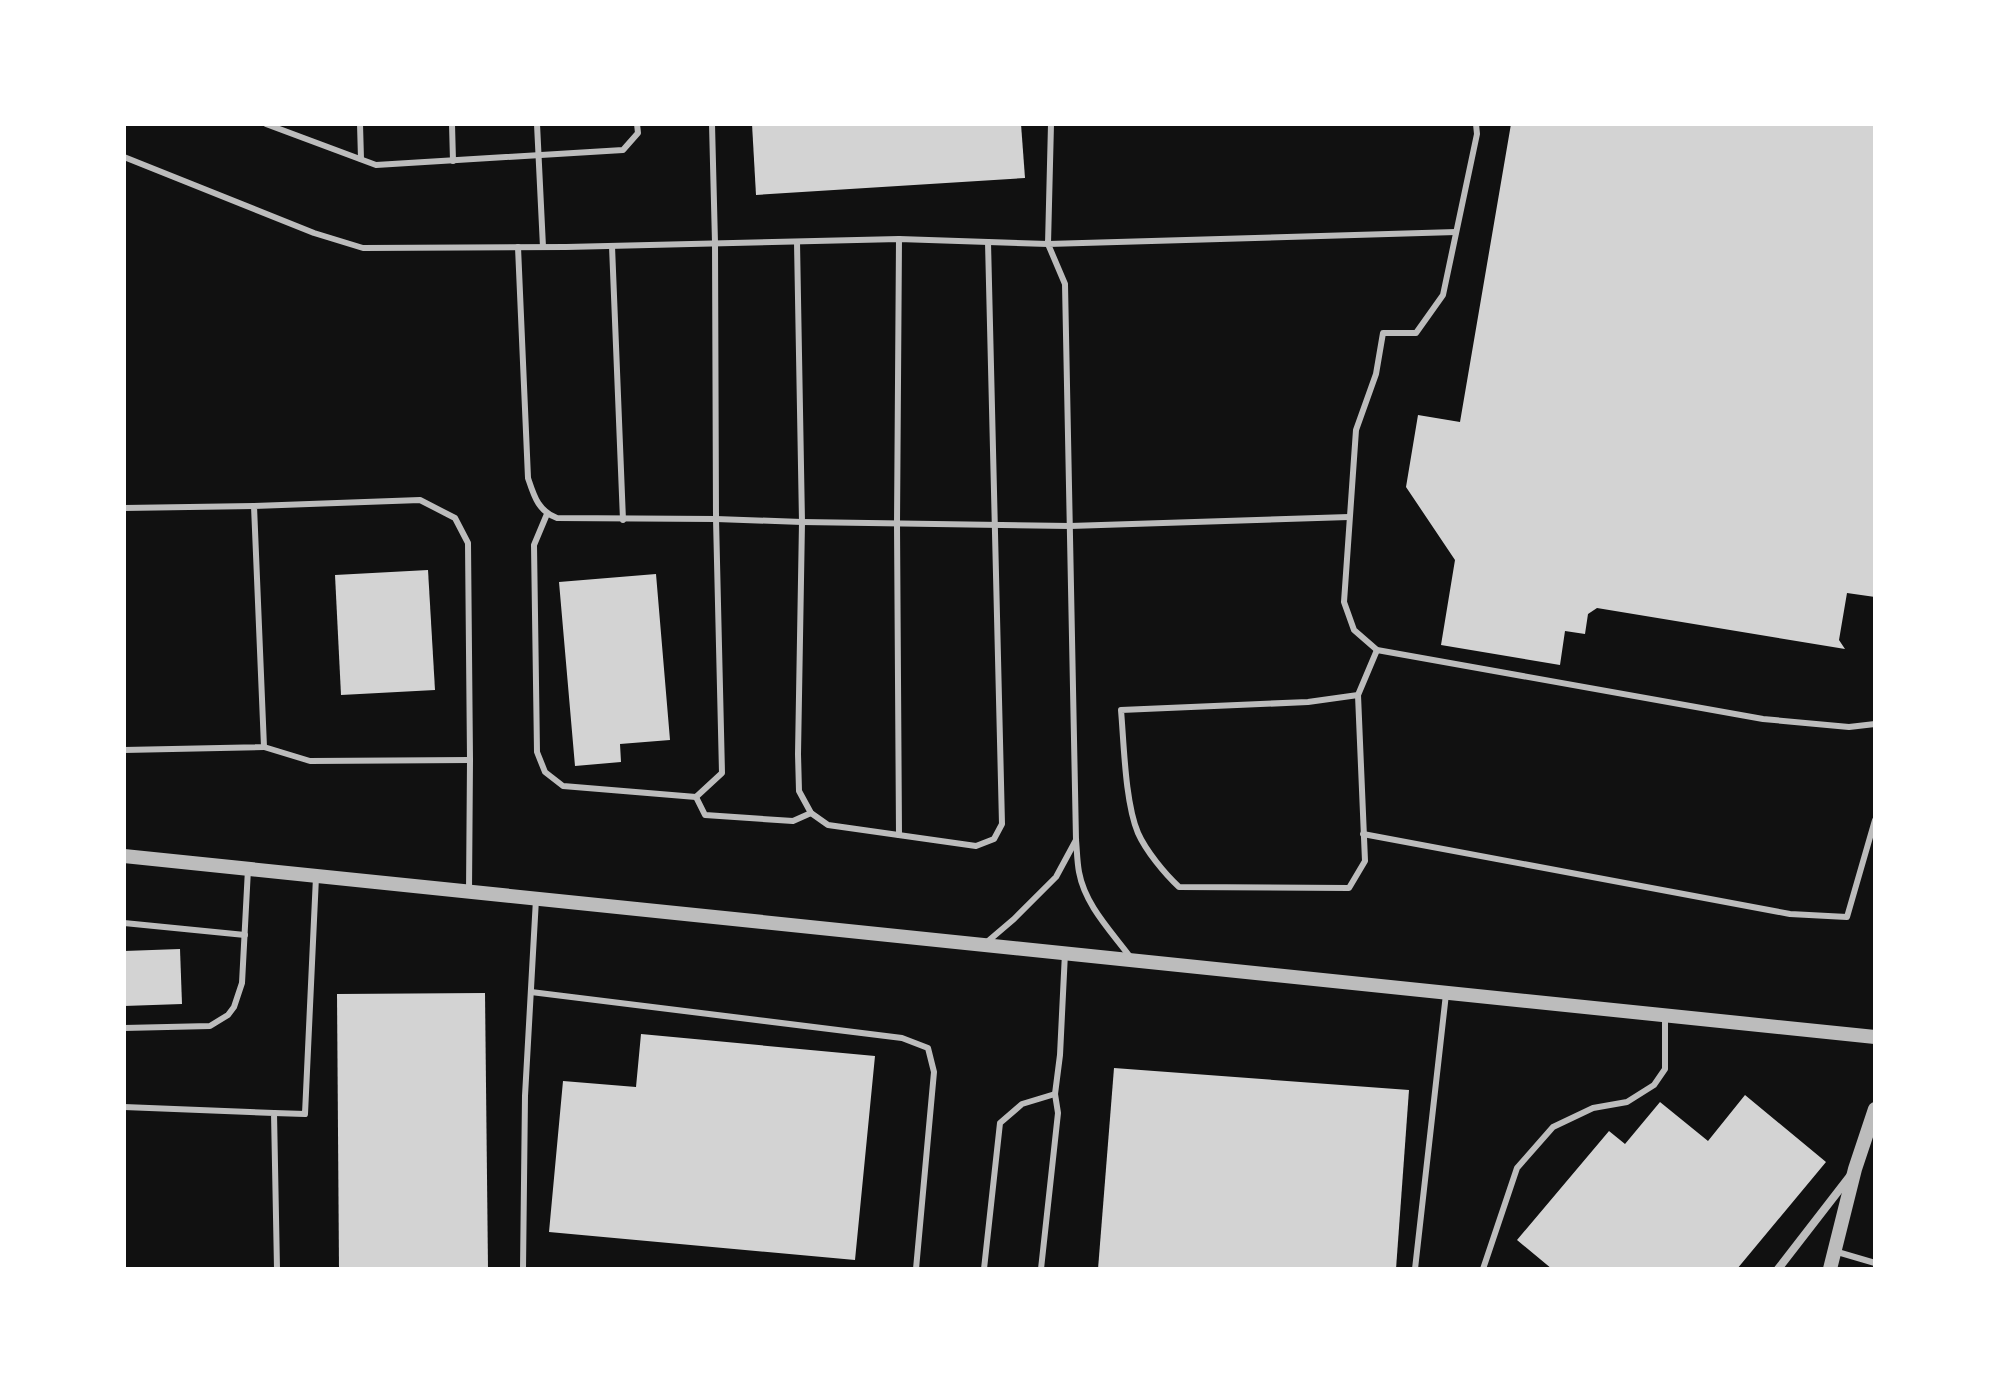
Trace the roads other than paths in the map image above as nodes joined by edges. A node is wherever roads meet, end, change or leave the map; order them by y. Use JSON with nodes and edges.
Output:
{"nodes":[{"id":1,"x":267,"y":124,"type":"edge"},
{"id":2,"x":360,"y":124,"type":"edge"},
{"id":3,"x":452,"y":124,"type":"edge"},
{"id":4,"x":537,"y":124,"type":"edge"},
{"id":5,"x":637,"y":124,"type":"edge"},
{"id":6,"x":712,"y":124,"type":"edge"},
{"id":7,"x":1051,"y":124,"type":"edge"},
{"id":8,"x":1476,"y":124,"type":"edge"},
{"id":9,"x":538,"y":156,"type":"junction"},
{"id":10,"x":124,"y":157,"type":"edge"},
{"id":11,"x":361,"y":159,"type":"junction"},
{"id":12,"x":453,"y":161,"type":"junction"},
{"id":13,"x":1456,"y":232,"type":"junction"},
{"id":14,"x":899,"y":239,"type":"junction"},
{"id":15,"x":797,"y":242,"type":"junction"},
{"id":16,"x":988,"y":242,"type":"junction"},
{"id":17,"x":715,"y":243,"type":"junction"},
{"id":18,"x":1048,"y":244,"type":"junction"},
{"id":19,"x":612,"y":246,"type":"junction"},
{"id":20,"x":518,"y":247,"type":"junction"},
{"id":21,"x":543,"y":247,"type":"junction"},
{"id":22,"x":254,"y":506,"type":"junction"},
{"id":23,"x":124,"y":508,"type":"edge"},
{"id":24,"x":547,"y":514,"type":"junction"},
{"id":25,"x":1349,"y":517,"type":"junction"},
{"id":26,"x":716,"y":519,"type":"junction"},
{"id":27,"x":623,"y":520,"type":"junction"},
{"id":28,"x":802,"y":522,"type":"junction"},
{"id":29,"x":897,"y":524,"type":"junction"},
{"id":30,"x":995,"y":526,"type":"junction"},
{"id":31,"x":1070,"y":526,"type":"junction"},
{"id":32,"x":1377,"y":650,"type":"junction"},
{"id":33,"x":1358,"y":695,"type":"junction"},
{"id":34,"x":1875,"y":724,"type":"edge"},
{"id":35,"x":264,"y":747,"type":"junction"},
{"id":36,"x":124,"y":750,"type":"edge"},
{"id":37,"x":470,"y":760,"type":"junction"},
{"id":38,"x":696,"y":797,"type":"junction"},
{"id":39,"x":811,"y":813,"type":"junction"},
{"id":40,"x":1875,"y":820,"type":"edge"},
{"id":41,"x":1363,"y":834,"type":"junction"},
{"id":42,"x":899,"y":835,"type":"junction"},
{"id":43,"x":1076,"y":840,"type":"junction"},
{"id":44,"x":124,"y":856,"type":"edge"},
{"id":45,"x":248,"y":869,"type":"junction"},
{"id":46,"x":316,"y":876,"type":"junction"},
{"id":47,"x":469,"y":892,"type":"junction"},
{"id":48,"x":536,"y":899,"type":"junction"},
{"id":49,"x":124,"y":923,"type":"edge"},
{"id":50,"x":245,"y":935,"type":"junction"},
{"id":51,"x":984,"y":945,"type":"junction"},
{"id":52,"x":1065,"y":953,"type":"junction"},
{"id":53,"x":1133,"y":961,"type":"junction"},
{"id":54,"x":531,"y":992,"type":"junction"},
{"id":55,"x":1446,"y":993,"type":"junction"},
{"id":56,"x":1665,"y":1016,"type":"junction"},
{"id":57,"x":124,"y":1028,"type":"edge"},
{"id":58,"x":1875,"y":1037,"type":"edge"},
{"id":59,"x":1055,"y":1094,"type":"junction"},
{"id":60,"x":124,"y":1107,"type":"edge"},
{"id":61,"x":1875,"y":1109,"type":"edge"},
{"id":62,"x":274,"y":1113,"type":"junction"},
{"id":63,"x":1855,"y":1169,"type":"junction"},
{"id":64,"x":1834,"y":1251,"type":"junction"},
{"id":65,"x":1875,"y":1263,"type":"edge"},
{"id":66,"x":277,"y":1269,"type":"edge"},
{"id":67,"x":523,"y":1269,"type":"edge"},
{"id":68,"x":916,"y":1269,"type":"edge"},
{"id":69,"x":984,"y":1269,"type":"edge"},
{"id":70,"x":1041,"y":1269,"type":"edge"},
{"id":71,"x":1415,"y":1269,"type":"edge"},
{"id":72,"x":1483,"y":1269,"type":"edge"},
{"id":73,"x":1778,"y":1269,"type":"edge"},
{"id":74,"x":1830,"y":1269,"type":"edge"}],
"edges":[{"from":1,"to":11,"type":"lane"},
{"from":2,"to":11,"type":"lane"},
{"from":3,"to":12,"type":"lane"},
{"from":4,"to":9,"type":"lane"},
{"from":5,"to":9,"type":"lane"},
{"from":6,"to":17,"type":"lane"},
{"from":7,"to":18,"type":"lane"},
{"from":8,"to":13,"type":"lane"},
{"from":9,"to":12,"type":"lane"},
{"from":9,"to":21,"type":"lane"},
{"from":10,"to":20,"type":"lane"},
{"from":11,"to":12,"type":"lane"},
{"from":13,"to":18,"type":"lane"},
{"from":13,"to":25,"type":"lane"},
{"from":14,"to":15,"type":"lane"},
{"from":14,"to":16,"type":"lane"},
{"from":14,"to":29,"type":"lane"},
{"from":15,"to":17,"type":"lane"},
{"from":15,"to":28,"type":"lane"},
{"from":16,"to":18,"type":"lane"},
{"from":16,"to":30,"type":"lane"},
{"from":17,"to":19,"type":"lane"},
{"from":17,"to":26,"type":"lane"},
{"from":18,"to":31,"type":"lane"},
{"from":19,"to":21,"type":"lane"},
{"from":19,"to":27,"type":"lane"},
{"from":20,"to":21,"type":"lane"},
{"from":20,"to":24,"type":"lane"},
{"from":22,"to":23,"type":"lane"},
{"from":22,"to":35,"type":"lane"},
{"from":22,"to":37,"type":"lane"},
{"from":24,"to":27,"type":"lane"},
{"from":24,"to":38,"type":"lane"},
{"from":25,"to":31,"type":"lane"},
{"from":25,"to":32,"type":"lane"},
{"from":26,"to":27,"type":"lane"},
{"from":26,"to":28,"type":"lane"},
{"from":26,"to":38,"type":"lane"},
{"from":28,"to":29,"type":"lane"},
{"from":28,"to":39,"type":"lane"},
{"from":29,"to":30,"type":"lane"},
{"from":29,"to":42,"type":"lane"},
{"from":30,"to":31,"type":"lane"},
{"from":30,"to":42,"type":"lane"},
{"from":31,"to":43,"type":"lane"},
{"from":32,"to":33,"type":"lane"},
{"from":32,"to":34,"type":"lane"},
{"from":33,"to":41,"type":"lane"},
{"from":33,"to":41,"type":"lane"},
{"from":35,"to":36,"type":"lane"},
{"from":35,"to":37,"type":"lane"},
{"from":37,"to":47,"type":"lane"},
{"from":38,"to":39,"type":"lane"},
{"from":39,"to":42,"type":"lane"},
{"from":40,"to":41,"type":"lane"},
{"from":43,"to":51,"type":"lane"},
{"from":43,"to":53,"type":"lane"},
{"from":44,"to":45,"type":"street"},
{"from":45,"to":46,"type":"street"},
{"from":45,"to":50,"type":"lane"},
{"from":46,"to":47,"type":"street"},
{"from":46,"to":62,"type":"lane"},
{"from":47,"to":48,"type":"street"},
{"from":48,"to":51,"type":"street"},
{"from":48,"to":54,"type":"lane"},
{"from":49,"to":50,"type":"lane"},
{"from":50,"to":57,"type":"lane"},
{"from":51,"to":52,"type":"street"},
{"from":52,"to":53,"type":"street"},
{"from":52,"to":59,"type":"lane"},
{"from":53,"to":55,"type":"street"},
{"from":54,"to":67,"type":"lane"},
{"from":54,"to":68,"type":"lane"},
{"from":55,"to":56,"type":"street"},
{"from":55,"to":71,"type":"lane"},
{"from":56,"to":58,"type":"street"},
{"from":56,"to":72,"type":"lane"},
{"from":59,"to":69,"type":"lane"},
{"from":59,"to":70,"type":"lane"},
{"from":60,"to":62,"type":"lane"},
{"from":61,"to":63,"type":"street"},
{"from":62,"to":66,"type":"lane"},
{"from":63,"to":64,"type":"street"},
{"from":63,"to":73,"type":"street"},
{"from":64,"to":65,"type":"lane"},
{"from":64,"to":74,"type":"street"}]}
